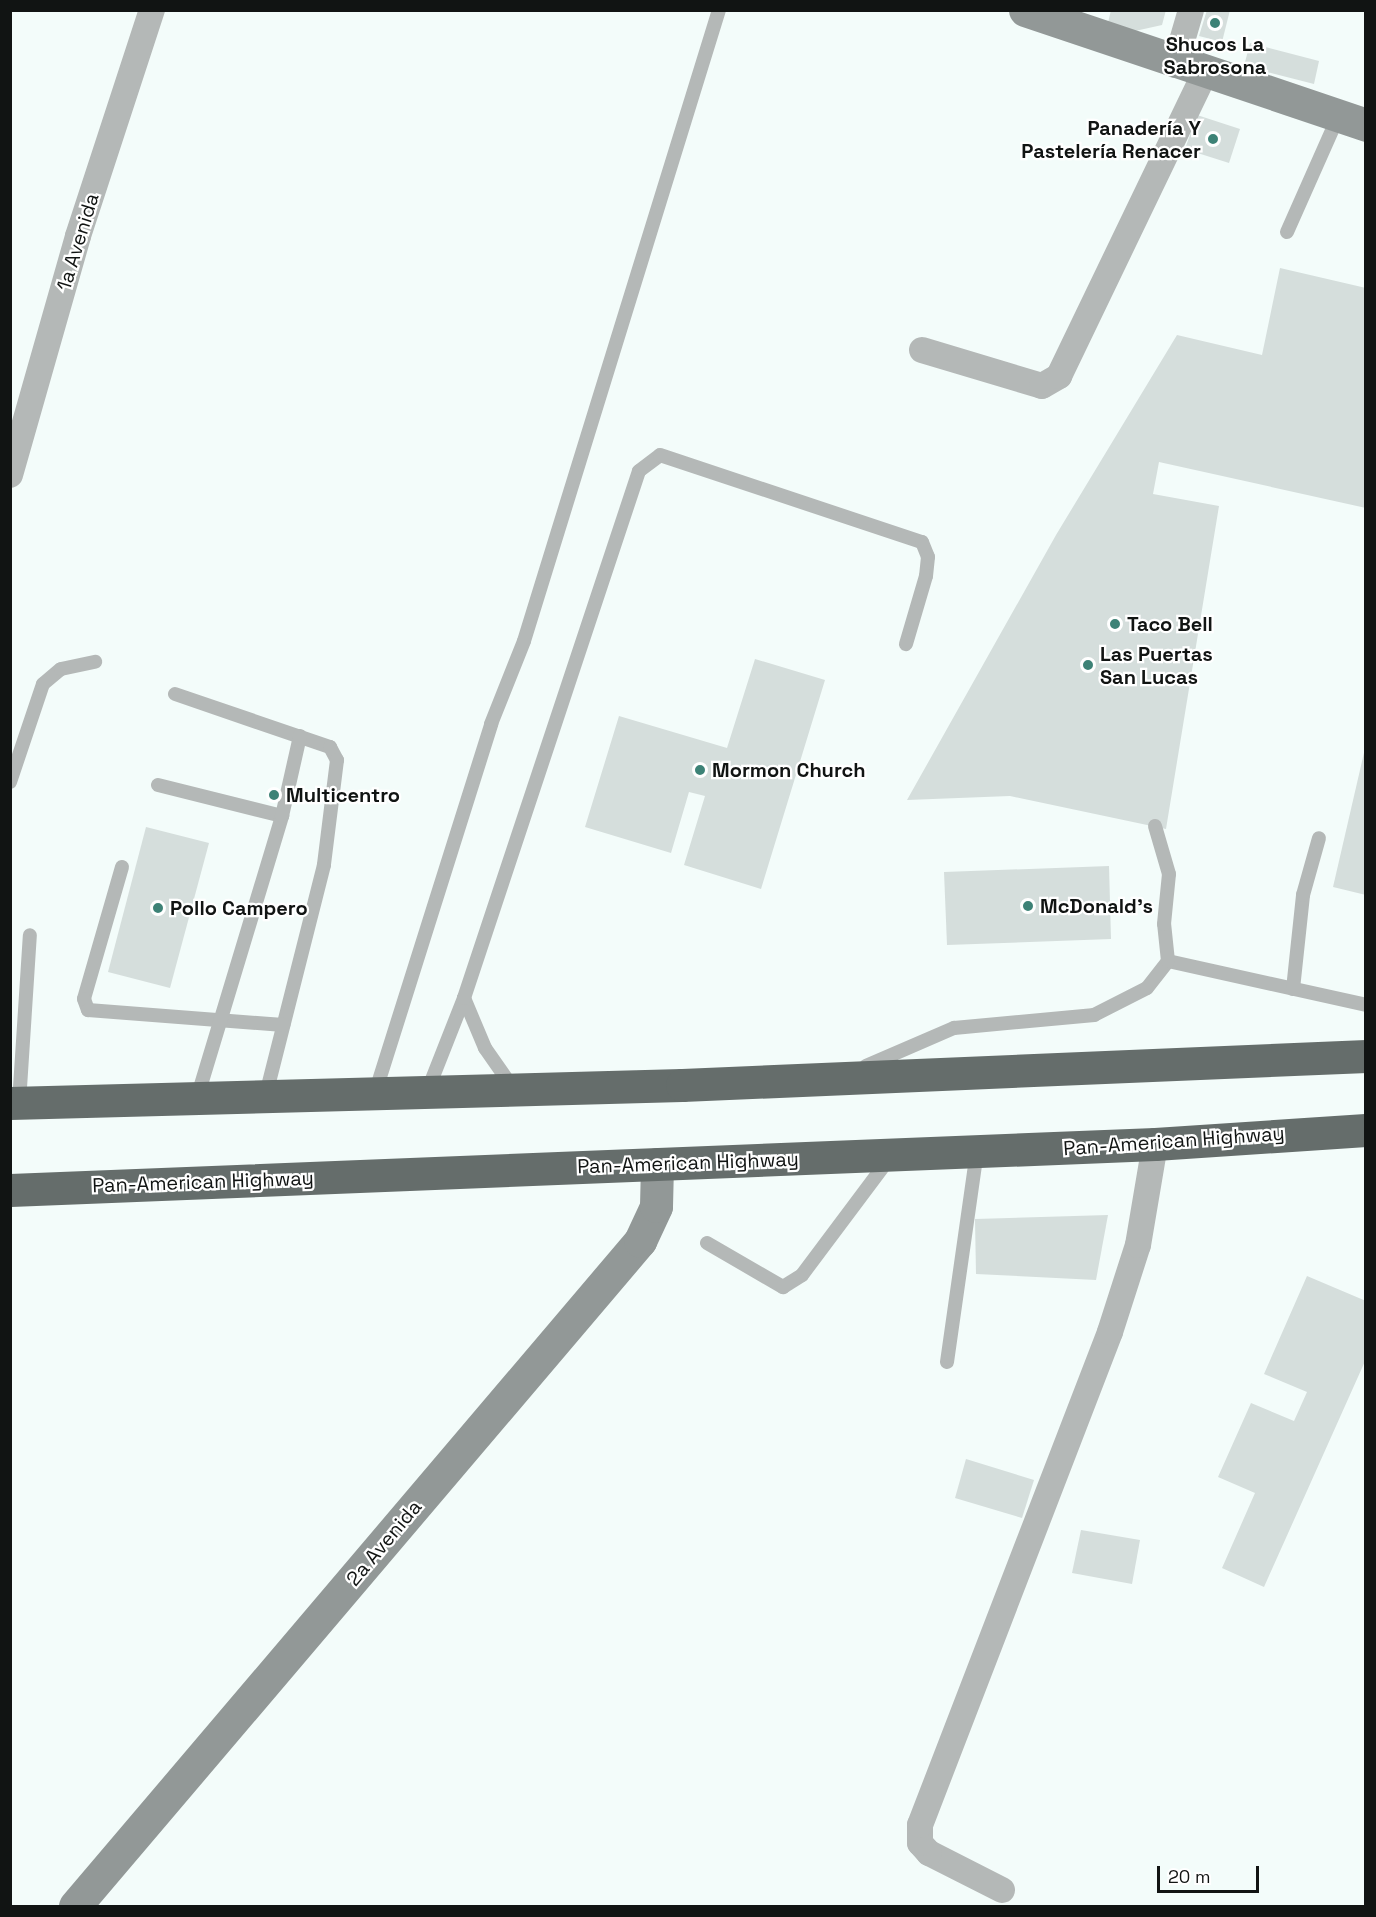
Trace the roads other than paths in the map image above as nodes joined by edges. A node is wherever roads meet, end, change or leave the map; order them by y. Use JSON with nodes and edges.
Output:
{"nodes":[{"id":1,"x":152,"y":10,"type":"edge"},
{"id":2,"x":718,"y":10,"type":"edge"},
{"id":3,"x":1025,"y":10,"type":"edge"},
{"id":4,"x":1191,"y":10,"type":"edge"},
{"id":5,"x":1189,"y":70,"type":"junction"},
{"id":6,"x":1352,"y":121,"type":"edge"},
{"id":7,"x":1287,"y":232,"type":"dead end"},
{"id":8,"x":922,"y":350,"type":"dead end"},
{"id":9,"x":10,"y":475,"type":"edge"},
{"id":10,"x":906,"y":644,"type":"dead end"},
{"id":11,"x":95,"y":662,"type":"dead end"},
{"id":12,"x":175,"y":694,"type":"dead end"},
{"id":13,"x":300,"y":736,"type":"junction"},
{"id":14,"x":10,"y":782,"type":"edge"},
{"id":15,"x":158,"y":785,"type":"dead end"},
{"id":16,"x":282,"y":816,"type":"junction"},
{"id":17,"x":1155,"y":826,"type":"dead end"},
{"id":18,"x":1319,"y":838,"type":"dead end"},
{"id":19,"x":122,"y":867,"type":"dead end"},
{"id":20,"x":30,"y":935,"type":"dead end"},
{"id":21,"x":1168,"y":961,"type":"junction"},
{"id":22,"x":1293,"y":989,"type":"junction"},
{"id":23,"x":464,"y":998,"type":"junction"},
{"id":24,"x":1365,"y":1005,"type":"edge"},
{"id":25,"x":216,"y":1023,"type":"junction"},
{"id":26,"x":283,"y":1025,"type":"junction"},
{"id":27,"x":1365,"y":1056,"type":"edge"},
{"id":28,"x":839,"y":1078,"type":"junction"},
{"id":29,"x":514,"y":1089,"type":"junction"},
{"id":30,"x":428,"y":1092,"type":"junction"},
{"id":31,"x":375,"y":1093,"type":"junction"},
{"id":32,"x":266,"y":1094,"type":"junction"},
{"id":33,"x":197,"y":1098,"type":"junction"},
{"id":34,"x":15,"y":1103,"type":"edge"},
{"id":35,"x":1365,"y":1130,"type":"edge"},
{"id":36,"x":1306,"y":1132,"type":"junction"},
{"id":37,"x":1365,"y":1143,"type":"edge"},
{"id":38,"x":1155,"y":1144,"type":"junction"},
{"id":39,"x":977,"y":1152,"type":"junction"},
{"id":40,"x":892,"y":1155,"type":"junction"},
{"id":41,"x":657,"y":1164,"type":"junction"},
{"id":42,"x":10,"y":1190,"type":"edge"},
{"id":43,"x":707,"y":1243,"type":"dead end"},
{"id":44,"x":947,"y":1362,"type":"dead end"},
{"id":45,"x":1002,"y":1890,"type":"dead end"},
{"id":46,"x":75,"y":1906,"type":"edge"}],
"edges":[{"from":1,"to":9,"type":"street","name":"1a Avenida"},
{"from":2,"to":31,"type":"lane"},
{"from":3,"to":5,"type":"street"},
{"from":4,"to":5,"type":"street"},
{"from":5,"to":6,"type":"street"},
{"from":5,"to":8,"type":"street"},
{"from":6,"to":7,"type":"lane"},
{"from":10,"to":23,"type":"lane"},
{"from":11,"to":14,"type":"lane"},
{"from":12,"to":13,"type":"lane"},
{"from":13,"to":16,"type":"lane"},
{"from":13,"to":26,"type":"lane"},
{"from":15,"to":16,"type":"lane"},
{"from":16,"to":25,"type":"lane"},
{"from":17,"to":21,"type":"lane"},
{"from":18,"to":22,"type":"lane"},
{"from":19,"to":25,"type":"lane"},
{"from":20,"to":34,"type":"lane"},
{"from":21,"to":22,"type":"lane"},
{"from":21,"to":28,"type":"lane"},
{"from":22,"to":24,"type":"lane"},
{"from":23,"to":29,"type":"lane"},
{"from":23,"to":30,"type":"lane"},
{"from":25,"to":26,"type":"lane"},
{"from":25,"to":33,"type":"lane"},
{"from":26,"to":32,"type":"lane"},
{"from":27,"to":28,"type":"highway"},
{"from":28,"to":29,"type":"highway"},
{"from":29,"to":30,"type":"highway"},
{"from":30,"to":31,"type":"highway"},
{"from":31,"to":32,"type":"highway"},
{"from":32,"to":33,"type":"highway"},
{"from":33,"to":34,"type":"highway"},
{"from":35,"to":36,"type":"highway","name":"Pan-American Highway"},
{"from":36,"to":37,"type":"street"},
{"from":36,"to":38,"type":"highway","name":"Pan-American Highway"},
{"from":38,"to":39,"type":"highway","name":"Pan-American Highway"},
{"from":38,"to":45,"type":"street"},
{"from":39,"to":40,"type":"highway","name":"Pan-American Highway"},
{"from":39,"to":44,"type":"lane"},
{"from":40,"to":41,"type":"highway","name":"Pan-American Highway"},
{"from":40,"to":43,"type":"lane"},
{"from":41,"to":42,"type":"highway","name":"Pan-American Highway"},
{"from":41,"to":46,"type":"street","name":"2a Avenida"}]}
